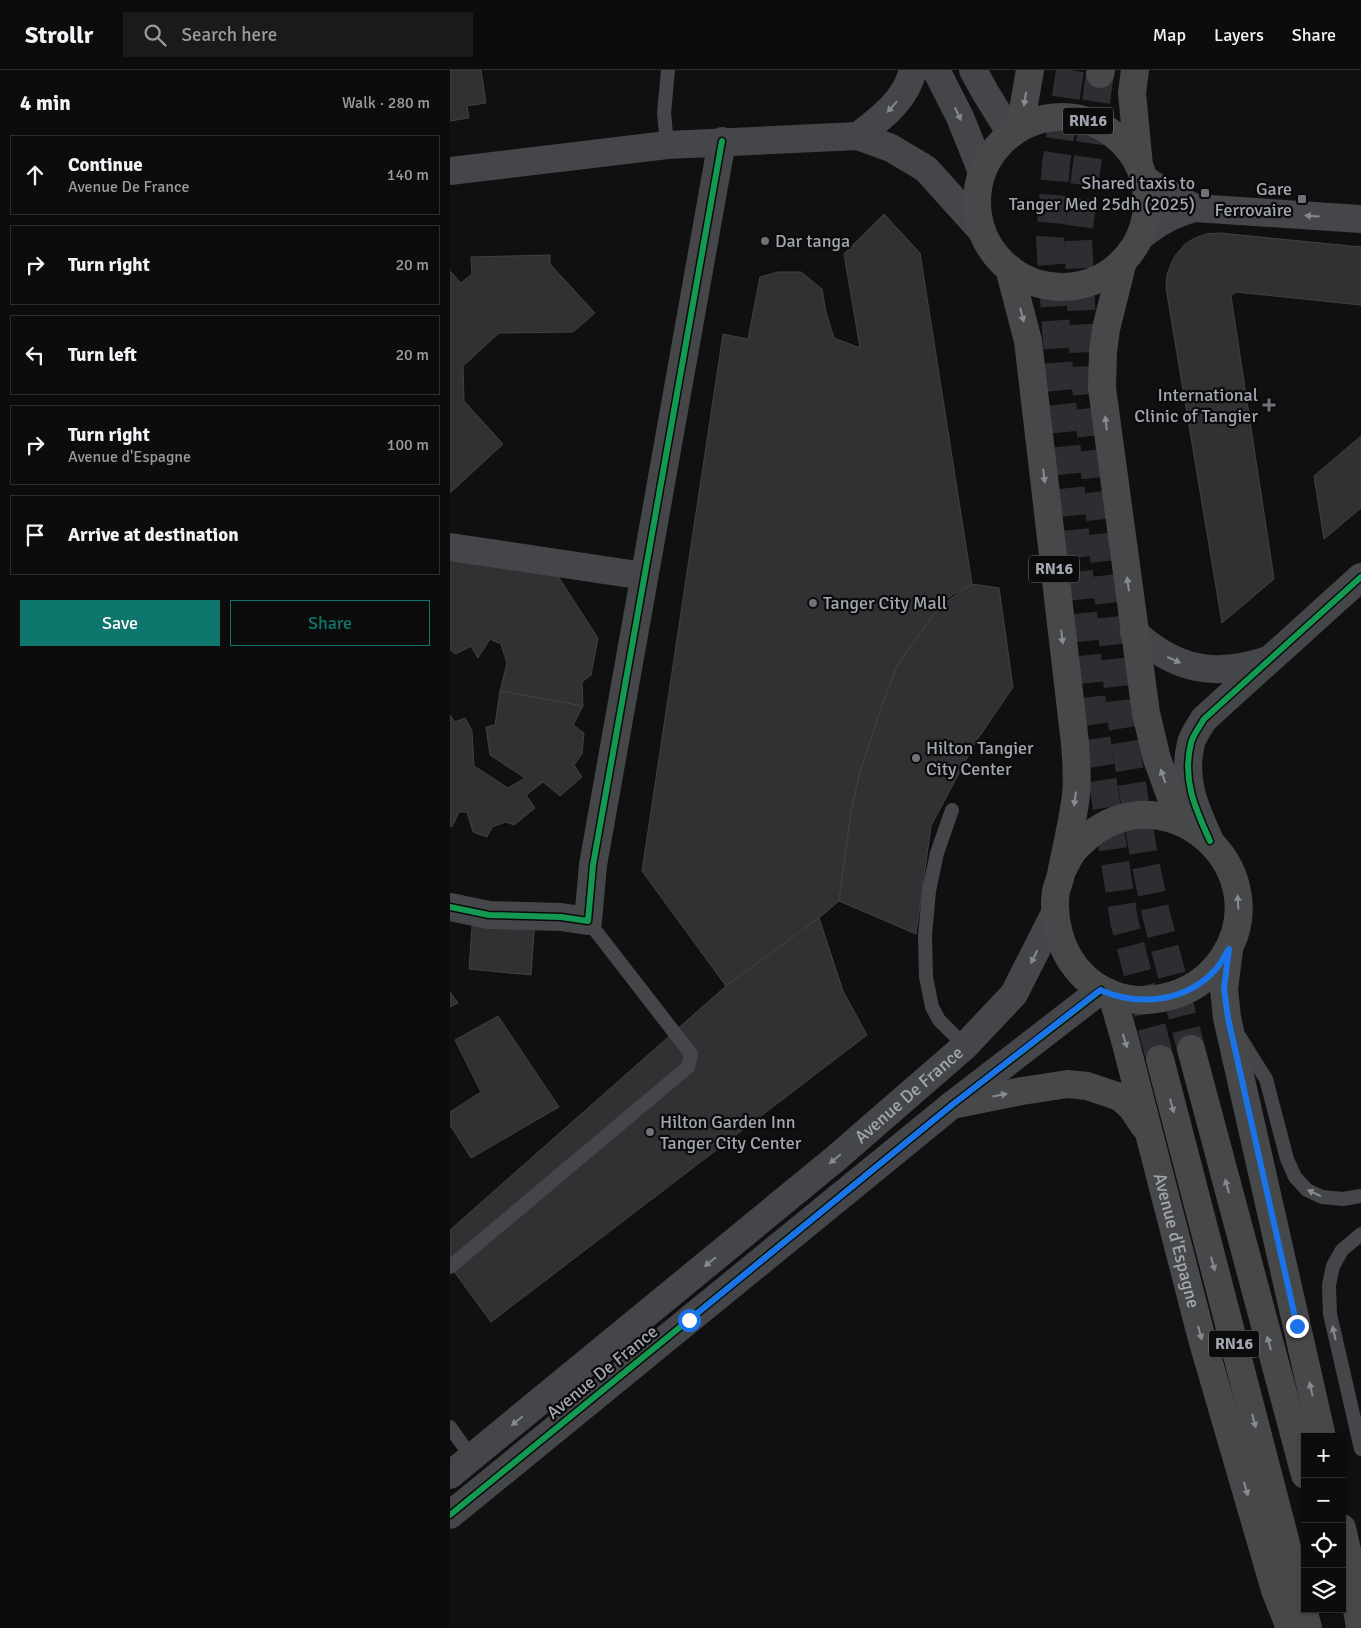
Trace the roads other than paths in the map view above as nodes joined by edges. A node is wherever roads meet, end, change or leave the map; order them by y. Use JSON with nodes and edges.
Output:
{"nodes":[{"id":1,"x":668,"y":70,"type":"edge"},
{"id":2,"x":913,"y":70,"type":"edge"},
{"id":3,"x":936,"y":70,"type":"edge"},
{"id":4,"x":973,"y":70,"type":"edge"},
{"id":5,"x":1030,"y":70,"type":"edge"},
{"id":6,"x":1135,"y":70,"type":"edge"},
{"id":7,"x":1016,"y":130,"type":"junction"},
{"id":8,"x":858,"y":136,"type":"junction"},
{"id":9,"x":722,"y":141,"type":"junction"},
{"id":10,"x":667,"y":145,"type":"junction"},
{"id":11,"x":450,"y":172,"type":"edge"},
{"id":12,"x":982,"y":172,"type":"junction"},
{"id":13,"x":1143,"y":173,"type":"junction"},
{"id":14,"x":1195,"y":208,"type":"junction"},
{"id":15,"x":1361,"y":219,"type":"edge"},
{"id":16,"x":982,"y":231,"type":"junction"},
{"id":17,"x":1141,"y":236,"type":"junction"},
{"id":18,"x":1123,"y":261,"type":"junction"},
{"id":19,"x":1009,"y":268,"type":"junction"},
{"id":20,"x":450,"y":547,"type":"edge"},
{"id":21,"x":644,"y":576,"type":"junction"},
{"id":22,"x":1361,"y":577,"type":"edge"},
{"id":23,"x":1134,"y":632,"type":"junction"},
{"id":24,"x":1272,"y":658,"type":"junction"},
{"id":25,"x":952,"y":810,"type":"dead end"},
{"id":26,"x":1180,"y":822,"type":"junction"},
{"id":27,"x":1210,"y":841,"type":"junction"},
{"id":28,"x":1062,"y":871,"type":"junction"},
{"id":29,"x":450,"y":907,"type":"edge"},
{"id":30,"x":1055,"y":913,"type":"junction"},
{"id":31,"x":588,"y":921,"type":"junction"},
{"id":32,"x":1229,"y":949,"type":"junction"},
{"id":33,"x":1106,"y":992,"type":"junction"},
{"id":34,"x":1228,"y":1018,"type":"junction"},
{"id":35,"x":966,"y":1046,"type":"junction"},
{"id":36,"x":1190,"y":1050,"type":"tunnel mouth"},
{"id":37,"x":1160,"y":1059,"type":"tunnel mouth"},
{"id":38,"x":952,"y":1105,"type":"junction"},
{"id":39,"x":1150,"y":1133,"type":"junction"},
{"id":40,"x":1361,"y":1196,"type":"edge"},
{"id":41,"x":1361,"y":1234,"type":"edge"},
{"id":42,"x":450,"y":1268,"type":"edge"},
{"id":43,"x":450,"y":1427,"type":"edge"},
{"id":44,"x":1321,"y":1433,"type":"edge"},
{"id":45,"x":1361,"y":1448,"type":"edge"},
{"id":46,"x":472,"y":1458,"type":"junction"},
{"id":47,"x":1301,"y":1460,"type":"edge"},
{"id":48,"x":450,"y":1475,"type":"edge"},
{"id":49,"x":450,"y":1514,"type":"edge"},
{"id":50,"x":1346,"y":1546,"type":"edge"},
{"id":51,"x":1342,"y":1613,"type":"edge"},
{"id":52,"x":1290,"y":1628,"type":"edge"},
{"id":53,"x":1308,"y":1628,"type":"edge"},
{"id":54,"x":1346,"y":1628,"type":"edge"},
{"id":55,"x":1360,"y":1628,"type":"edge"}],
"edges":[{"from":1,"to":10,"type":"lane"},
{"from":2,"to":8,"type":"street","one_way":true},
{"from":3,"to":12,"type":"street","one_way":true},
{"from":4,"to":7,"type":"street"},
{"from":5,"to":7,"type":"main road","one_way":true},
{"from":6,"to":13,"type":"main road","number":"RN16"},
{"from":7,"to":12,"type":"main road","number":"RN16"},
{"from":7,"to":13,"type":"main road","number":"RN16"},
{"from":8,"to":9,"type":"street"},
{"from":8,"to":16,"type":"street"},
{"from":9,"to":10,"type":"street"},
{"from":9,"to":21,"type":"street"},
{"from":10,"to":11,"type":"street"},
{"from":12,"to":16,"type":"main road","number":"RN16"},
{"from":13,"to":14,"type":"street"},
{"from":13,"to":17,"type":"main road","number":"RN16"},
{"from":15,"to":14,"type":"street","one_way":true},
{"from":14,"to":17,"type":"street"},
{"from":16,"to":19,"type":"main road","number":"RN16"},
{"from":17,"to":18,"type":"main road","number":"RN16"},
{"from":18,"to":19,"type":"main road","number":"RN16"},
{"from":23,"to":18,"type":"main road","number":"RN16","one_way":true},
{"from":19,"to":28,"type":"main road","number":"RN16","one_way":true},
{"from":20,"to":21,"type":"street"},
{"from":21,"to":31,"type":"street"},
{"from":22,"to":24,"type":"street"},
{"from":23,"to":24,"type":"street","one_way":true},
{"from":26,"to":23,"type":"main road","number":"RN16","one_way":true},
{"from":24,"to":27,"type":"street"},
{"from":25,"to":35,"type":"lane"},
{"from":26,"to":27,"type":"main road","number":"RN16"},
{"from":26,"to":28,"type":"main road","number":"RN16"},
{"from":32,"to":27,"type":"main road","number":"RN16","one_way":true},
{"from":28,"to":30,"type":"main road","number":"RN16"},
{"from":29,"to":31,"type":"street"},
{"from":30,"to":33,"type":"main road","number":"RN16"},
{"from":30,"to":35,"type":"street","name":"Avenue De France","one_way":true},
{"from":31,"to":42,"type":"lane"},
{"from":32,"to":33,"type":"main road","number":"RN16"},
{"from":32,"to":34,"type":"main road","number":"RN16"},
{"from":33,"to":38,"type":"street","name":"Avenue De France"},
{"from":33,"to":39,"type":"main road","name":"Avenue d'Espagne","number":"RN16","one_way":true},
{"from":40,"to":34,"type":"lane","one_way":true},
{"from":44,"to":34,"type":"main road","number":"RN16","one_way":true},
{"from":35,"to":46,"type":"street","name":"Avenue De France","one_way":true},
{"from":47,"to":36,"type":"main road","name":"RN16","number":"RN16","one_way":true},
{"from":37,"to":53,"type":"main road","name":"RN16","number":"RN16","one_way":true},
{"from":38,"to":39,"type":"main road","one_way":true},
{"from":38,"to":49,"type":"street","name":"Avenue De France"},
{"from":39,"to":52,"type":"main road","name":"Avenue d'Espagne","number":"RN16","one_way":true},
{"from":45,"to":41,"type":"lane","one_way":true},
{"from":43,"to":46,"type":"lane"},
{"from":46,"to":48,"type":"street","name":"Avenue De France"},
{"from":50,"to":55,"type":"main road"},
{"from":51,"to":54,"type":"main road"}]}
